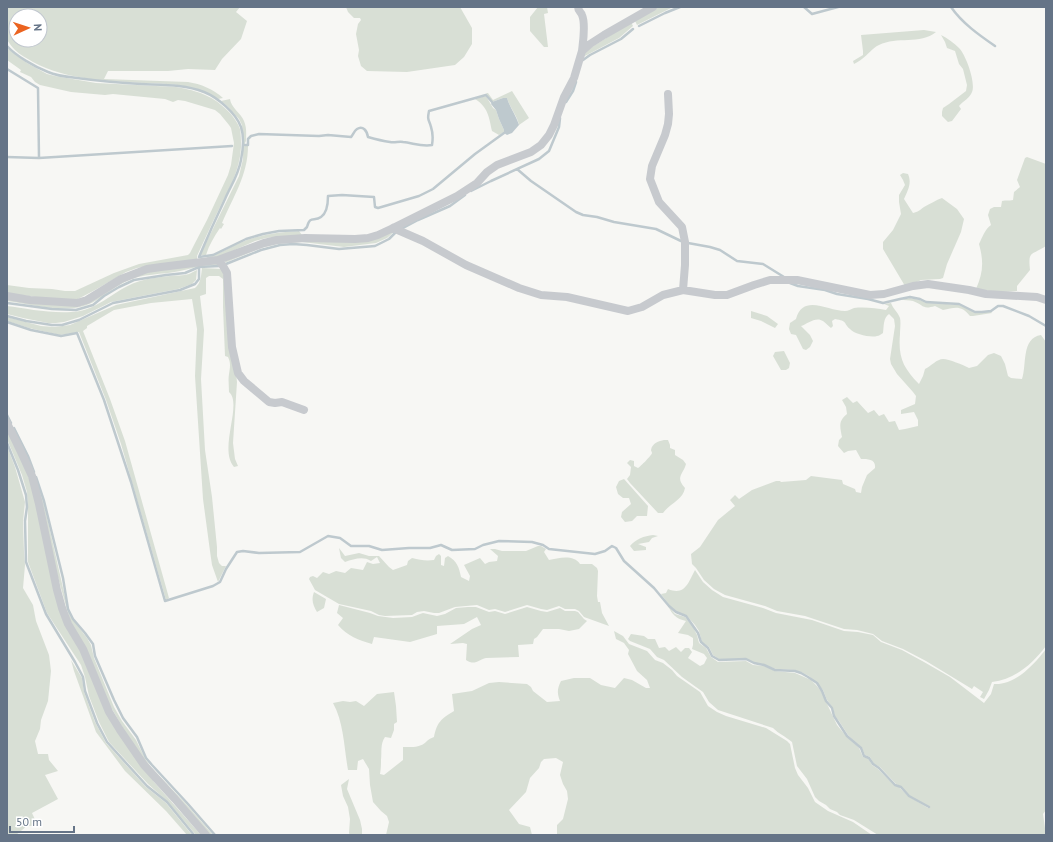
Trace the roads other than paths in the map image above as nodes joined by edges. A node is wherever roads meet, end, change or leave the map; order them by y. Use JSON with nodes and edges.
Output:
{"nodes":[{"id":1,"x":578,"y":7,"type":"edge"},
{"id":2,"x":653,"y":7,"type":"edge"},
{"id":3,"x":582,"y":51,"type":"junction"},
{"id":4,"x":668,"y":94,"type":"dead end"},
{"id":5,"x":394,"y":228,"type":"junction"},
{"id":6,"x":218,"y":260,"type":"junction"},
{"id":7,"x":683,"y":290,"type":"junction"},
{"id":8,"x":7,"y":296,"type":"edge"},
{"id":9,"x":1046,"y":300,"type":"edge"},
{"id":10,"x":304,"y":410,"type":"dead end"},
{"id":11,"x":7,"y":423,"type":"edge"},
{"id":12,"x":206,"y":835,"type":"edge"}],
"edges":[{"from":1,"to":3,"type":"street"},
{"from":2,"to":3,"type":"street"},
{"from":3,"to":5,"type":"street"},
{"from":4,"to":7,"type":"street"},
{"from":5,"to":6,"type":"street"},
{"from":5,"to":7,"type":"street"},
{"from":6,"to":8,"type":"street"},
{"from":6,"to":10,"type":"street"},
{"from":7,"to":9,"type":"street"},
{"from":11,"to":12,"type":"street"}]}
